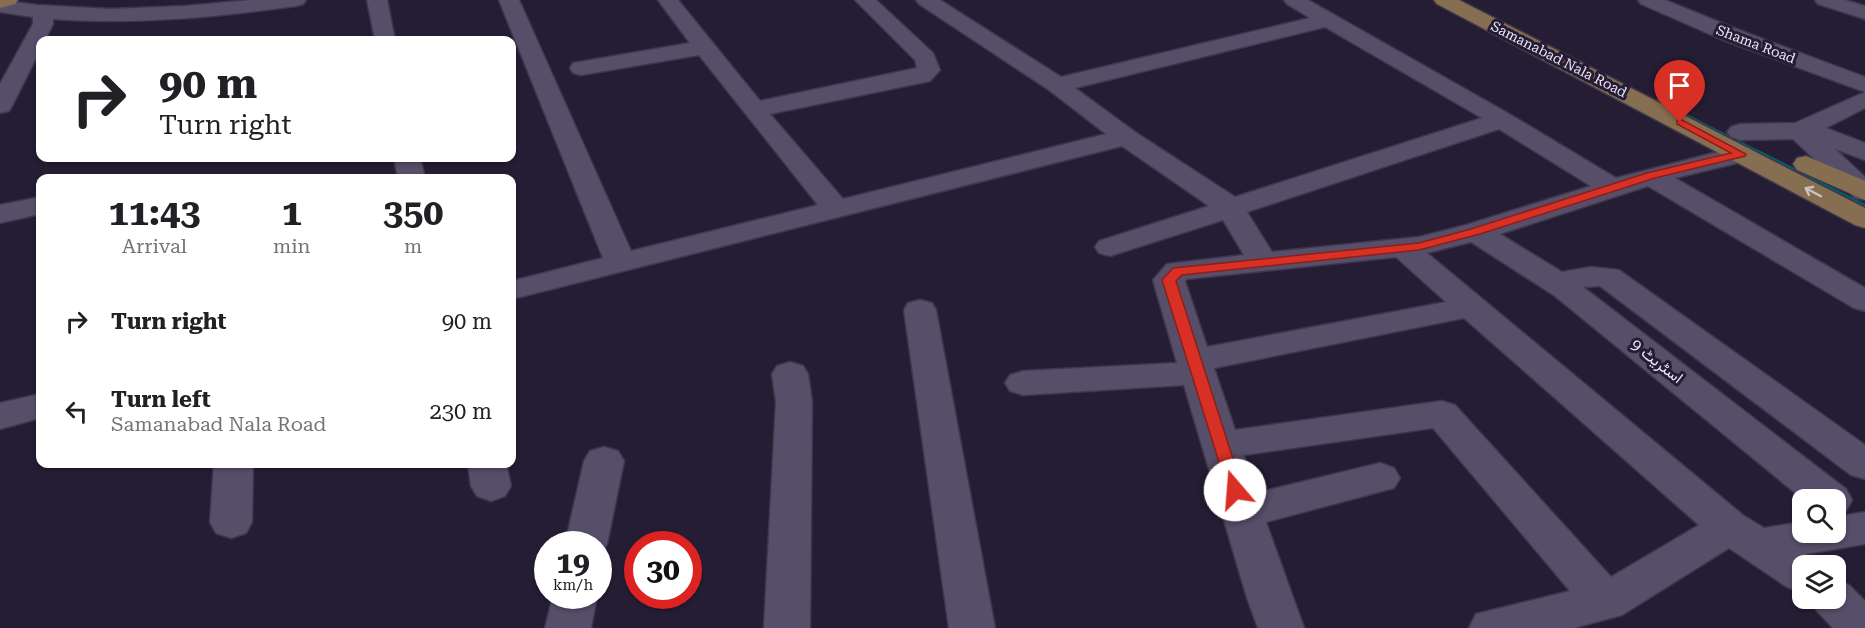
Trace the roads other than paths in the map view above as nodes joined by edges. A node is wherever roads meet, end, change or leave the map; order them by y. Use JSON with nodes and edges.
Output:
{"nodes":[{"id":1,"x":8,"y":0,"type":"edge"},
{"id":2,"x":296,"y":0,"type":"edge"},
{"id":3,"x":377,"y":0,"type":"edge"},
{"id":4,"x":509,"y":0,"type":"edge"},
{"id":5,"x":668,"y":0,"type":"edge"},
{"id":6,"x":865,"y":0,"type":"edge"},
{"id":7,"x":930,"y":0,"type":"edge"},
{"id":8,"x":1294,"y":0,"type":"edge"},
{"id":9,"x":1444,"y":0,"type":"edge"},
{"id":10,"x":1473,"y":0,"type":"edge"},
{"id":11,"x":1648,"y":0,"type":"edge"},
{"id":12,"x":1825,"y":0,"type":"edge"},
{"id":13,"x":0,"y":2,"type":"edge"},
{"id":14,"x":0,"y":6,"type":"edge"},
{"id":15,"x":43,"y":13,"type":"junction"},
{"id":16,"x":1865,"y":13,"type":"edge"},
{"id":17,"x":1328,"y":20,"type":"junction"},
{"id":18,"x":37,"y":36,"type":"edge"},
{"id":19,"x":384,"y":36,"type":"edge"},
{"id":20,"x":36,"y":37,"type":"edge"},
{"id":21,"x":705,"y":47,"type":"junction"},
{"id":22,"x":581,"y":68,"type":"dead end"},
{"id":23,"x":1057,"y":84,"type":"junction"},
{"id":24,"x":1865,"y":85,"type":"edge"},
{"id":25,"x":1865,"y":99,"type":"edge"},
{"id":26,"x":0,"y":106,"type":"edge"},
{"id":27,"x":754,"y":110,"type":"junction"},
{"id":28,"x":1502,"y":120,"type":"junction"},
{"id":29,"x":1802,"y":130,"type":"junction"},
{"id":30,"x":1126,"y":136,"type":"junction"},
{"id":31,"x":1740,"y":143,"type":"junction"},
{"id":32,"x":1865,"y":152,"type":"edge"},
{"id":33,"x":1651,"y":176,"type":"junction"},
{"id":34,"x":1613,"y":188,"type":"junction"},
{"id":35,"x":1865,"y":192,"type":"edge"},
{"id":36,"x":36,"y":207,"type":"edge"},
{"id":37,"x":1230,"y":207,"type":"junction"},
{"id":38,"x":836,"y":209,"type":"junction"},
{"id":39,"x":0,"y":214,"type":"edge"},
{"id":40,"x":1865,"y":219,"type":"edge"},
{"id":41,"x":1476,"y":232,"type":"junction"},
{"id":42,"x":1110,"y":247,"type":"dead end"},
{"id":43,"x":1403,"y":248,"type":"junction"},
{"id":44,"x":620,"y":261,"type":"junction"},
{"id":45,"x":1264,"y":263,"type":"junction"},
{"id":46,"x":1556,"y":283,"type":"junction"},
{"id":47,"x":516,"y":289,"type":"edge"},
{"id":48,"x":1865,"y":301,"type":"edge"},
{"id":49,"x":1470,"y":307,"type":"junction"},
{"id":50,"x":920,"y":310,"type":"dead end"},
{"id":51,"x":1196,"y":367,"type":"junction"},
{"id":52,"x":790,"y":374,"type":"dead end"},
{"id":53,"x":1023,"y":383,"type":"dead end"},
{"id":54,"x":36,"y":407,"type":"edge"},
{"id":55,"x":1,"y":417,"type":"edge"},
{"id":56,"x":1221,"y":445,"type":"junction"},
{"id":57,"x":604,"y":461,"type":"dead end"},
{"id":58,"x":1865,"y":465,"type":"edge"},
{"id":59,"x":233,"y":468,"type":"edge"},
{"id":60,"x":1380,"y":478,"type":"dead end"},
{"id":61,"x":1242,"y":512,"type":"junction"},
{"id":62,"x":1852,"y":514,"type":"edge"},
{"id":63,"x":231,"y":522,"type":"dead end"},
{"id":64,"x":589,"y":531,"type":"edge"},
{"id":65,"x":1743,"y":537,"type":"junction"},
{"id":66,"x":1792,"y":568,"type":"edge"},
{"id":67,"x":1606,"y":602,"type":"junction"},
{"id":68,"x":572,"y":609,"type":"edge"},
{"id":69,"x":1844,"y":609,"type":"edge"},
{"id":70,"x":568,"y":628,"type":"edge"},
{"id":71,"x":787,"y":628,"type":"edge"},
{"id":72,"x":972,"y":628,"type":"edge"},
{"id":73,"x":1281,"y":628,"type":"edge"},
{"id":74,"x":1492,"y":628,"type":"edge"},
{"id":75,"x":1862,"y":628,"type":"edge"}],
"edges":[{"from":1,"to":13,"type":"main road"},
{"from":2,"to":15,"type":"street"},
{"from":3,"to":19,"type":"street"},
{"from":4,"to":44,"type":"street"},
{"from":5,"to":21,"type":"street"},
{"from":6,"to":27,"type":"street"},
{"from":7,"to":23,"type":"street"},
{"from":8,"to":17,"type":"street"},
{"from":9,"to":31,"type":"main road","name":"Samanabad Nala Road"},
{"from":10,"to":31,"type":"main road"},
{"from":11,"to":24,"type":"street","name":"Shama Road"},
{"from":12,"to":16,"type":"street"},
{"from":14,"to":15,"type":"street"},
{"from":15,"to":18,"type":"street"},
{"from":17,"to":23,"type":"street"},
{"from":17,"to":28,"type":"street"},
{"from":20,"to":26,"type":"street"},
{"from":21,"to":22,"type":"street"},
{"from":21,"to":27,"type":"street"},
{"from":23,"to":30,"type":"street"},
{"from":25,"to":29,"type":"street"},
{"from":27,"to":38,"type":"street"},
{"from":28,"to":34,"type":"street"},
{"from":28,"to":37,"type":"street"},
{"from":29,"to":31,"type":"street"},
{"from":29,"to":32,"type":"street"},
{"from":29,"to":35,"type":"street"},
{"from":30,"to":37,"type":"street"},
{"from":30,"to":38,"type":"street"},
{"from":31,"to":33,"type":"street"},
{"from":31,"to":35,"type":"main road"},
{"from":40,"to":31,"type":"main road","name":"Samanabad Nala Road","one_way":true},
{"from":33,"to":34,"type":"street"},
{"from":33,"to":48,"type":"street"},
{"from":34,"to":41,"type":"street"},
{"from":36,"to":39,"type":"street"},
{"from":37,"to":42,"type":"street"},
{"from":37,"to":45,"type":"street"},
{"from":38,"to":44,"type":"street"},
{"from":41,"to":43,"type":"street"},
{"from":41,"to":46,"type":"street","name":"اسٹریٹ 9"},
{"from":43,"to":45,"type":"street"},
{"from":43,"to":49,"type":"street"},
{"from":44,"to":47,"type":"street"},
{"from":45,"to":51,"type":"street"},
{"from":46,"to":58,"type":"street"},
{"from":46,"to":62,"type":"street","name":"اسٹریٹ 9"},
{"from":49,"to":51,"type":"street"},
{"from":49,"to":65,"type":"street"},
{"from":50,"to":72,"type":"street"},
{"from":51,"to":53,"type":"street"},
{"from":51,"to":56,"type":"street"},
{"from":52,"to":71,"type":"street"},
{"from":54,"to":55,"type":"street"},
{"from":56,"to":61,"type":"street"},
{"from":56,"to":67,"type":"street"},
{"from":57,"to":64,"type":"street"},
{"from":59,"to":63,"type":"street"},
{"from":60,"to":61,"type":"street"},
{"from":61,"to":73,"type":"street"},
{"from":62,"to":65,"type":"street"},
{"from":65,"to":66,"type":"street"},
{"from":65,"to":67,"type":"street"},
{"from":67,"to":74,"type":"street"},
{"from":68,"to":70,"type":"street"},
{"from":69,"to":75,"type":"street"}]}
